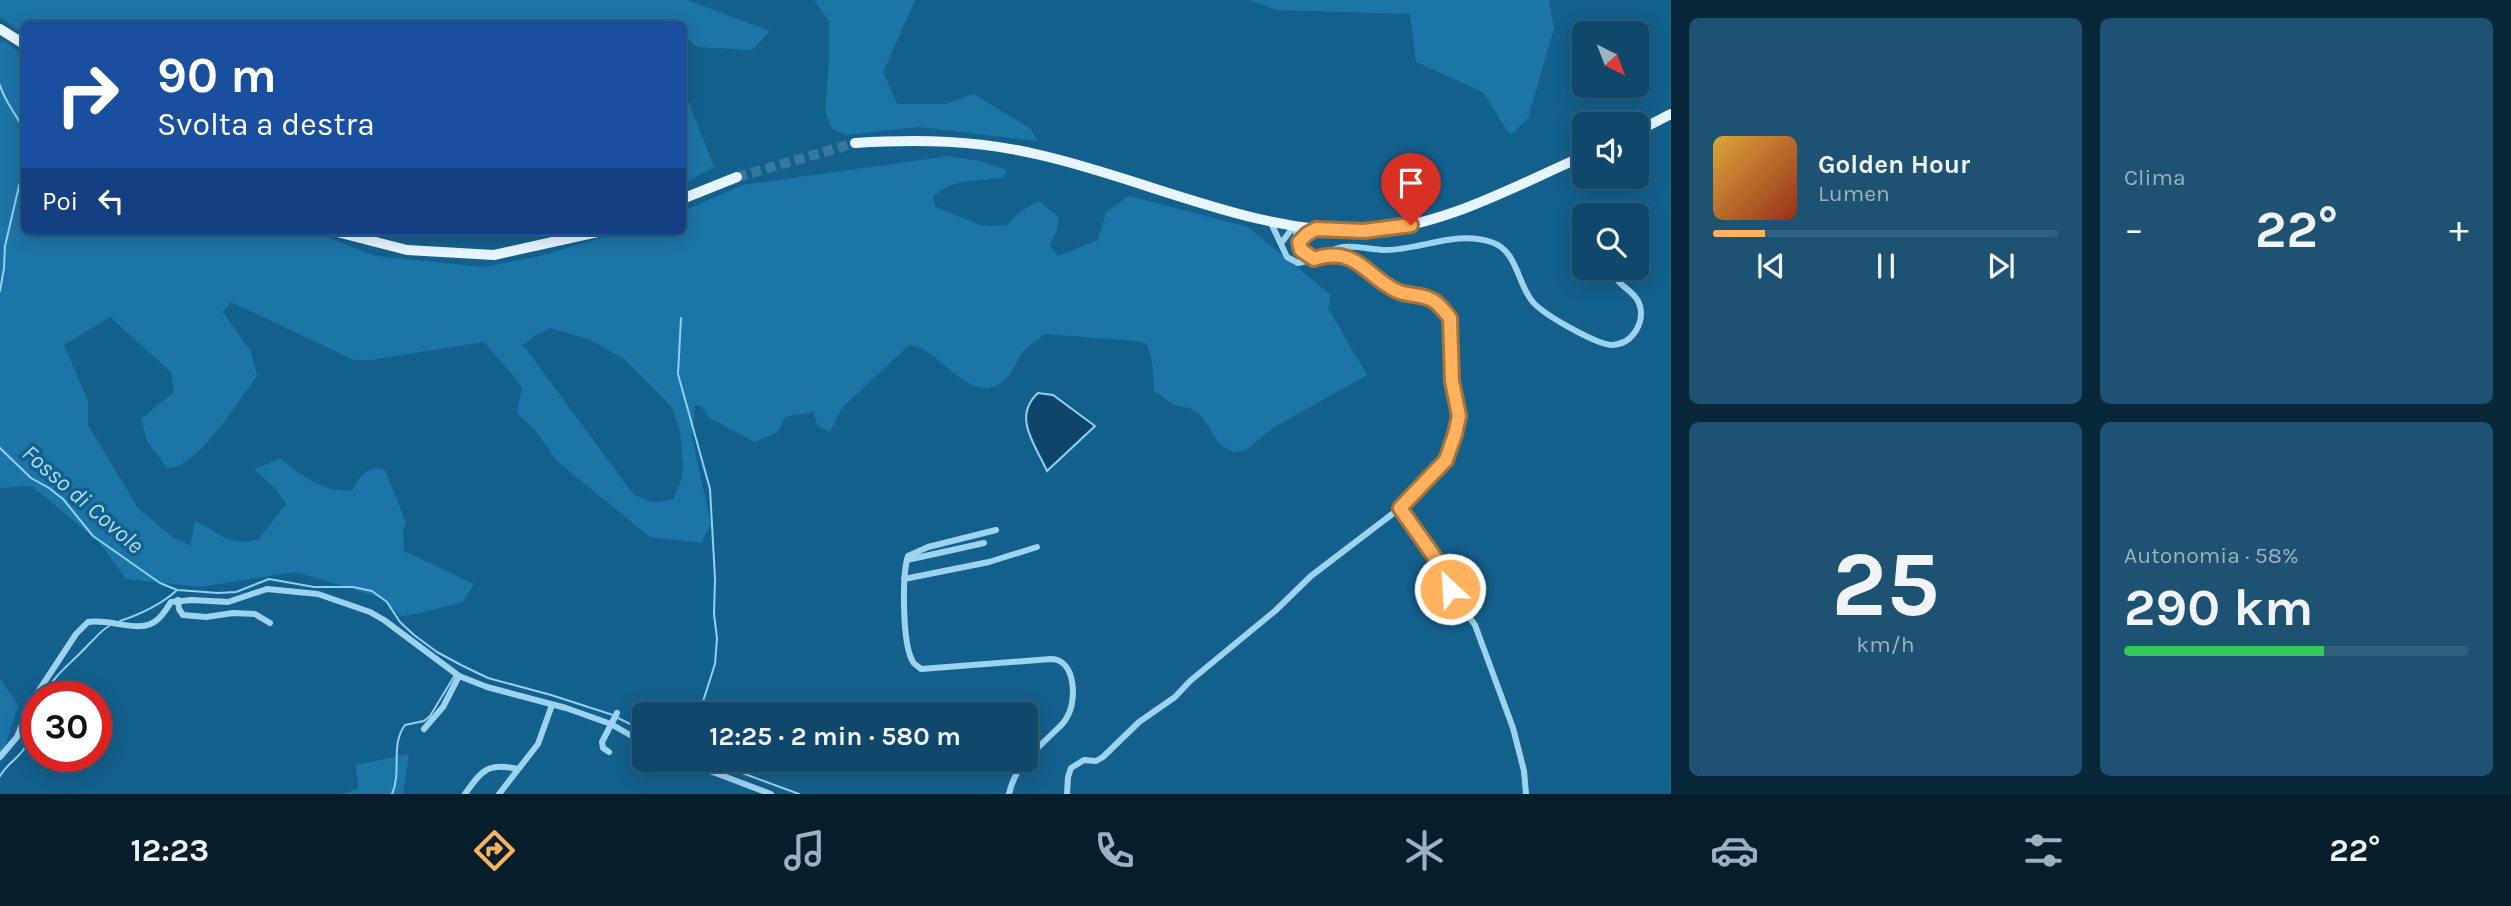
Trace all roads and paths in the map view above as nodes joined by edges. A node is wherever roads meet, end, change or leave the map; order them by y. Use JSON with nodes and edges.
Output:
{"nodes":[{"id":1,"x":0,"y":29,"type":"edge"},
{"id":2,"x":21,"y":42,"type":"edge"},
{"id":3,"x":1671,"y":114,"type":"edge"},
{"id":4,"x":1649,"y":125,"type":"edge"},
{"id":5,"x":855,"y":143,"type":"tunnel mouth"},
{"id":6,"x":1572,"y":161,"type":"edge"},
{"id":7,"x":737,"y":177,"type":"tunnel mouth"},
{"id":8,"x":686,"y":197,"type":"edge"},
{"id":9,"x":1270,"y":221,"type":"junction"},
{"id":10,"x":1294,"y":226,"type":"junction"},
{"id":11,"x":1316,"y":229,"type":"junction"},
{"id":12,"x":349,"y":235,"type":"edge"},
{"id":13,"x":584,"y":235,"type":"edge"},
{"id":14,"x":1282,"y":242,"type":"junction"},
{"id":15,"x":1299,"y":242,"type":"junction"},
{"id":16,"x":1324,"y":255,"type":"junction"},
{"id":17,"x":1314,"y":259,"type":"junction"},
{"id":18,"x":1616,"y":280,"type":"edge"},
{"id":19,"x":1400,"y":508,"type":"junction"},
{"id":20,"x":996,"y":530,"type":"dead end"},
{"id":21,"x":985,"y":543,"type":"dead end"},
{"id":22,"x":1037,"y":547,"type":"dead end"},
{"id":23,"x":907,"y":560,"type":"junction"},
{"id":24,"x":904,"y":579,"type":"junction"},
{"id":25,"x":178,"y":600,"type":"junction"},
{"id":26,"x":270,"y":623,"type":"dead end"},
{"id":27,"x":459,"y":676,"type":"junction"},
{"id":28,"x":552,"y":705,"type":"junction"},
{"id":29,"x":614,"y":719,"type":"junction"},
{"id":30,"x":424,"y":729,"type":"dead end"},
{"id":31,"x":632,"y":733,"type":"edge"},
{"id":32,"x":609,"y":752,"type":"dead end"},
{"id":33,"x":0,"y":757,"type":"edge"},
{"id":34,"x":517,"y":769,"type":"junction"},
{"id":35,"x":713,"y":772,"type":"edge"},
{"id":36,"x":466,"y":794,"type":"edge"},
{"id":37,"x":499,"y":794,"type":"edge"},
{"id":38,"x":771,"y":794,"type":"edge"},
{"id":39,"x":1009,"y":794,"type":"edge"},
{"id":40,"x":1067,"y":794,"type":"edge"},
{"id":41,"x":1526,"y":794,"type":"edge"}],
"edges":[{"from":1,"to":2,"type":"main road"},
{"from":3,"to":4,"type":"main road"},
{"from":5,"to":9,"type":"main road"},
{"from":6,"to":11,"type":"main road"},
{"from":7,"to":8,"type":"main road"},
{"from":9,"to":10,"type":"main road"},
{"from":9,"to":14,"type":"street"},
{"from":10,"to":11,"type":"main road"},
{"from":10,"to":14,"type":"street"},
{"from":10,"to":15,"type":"street"},
{"from":11,"to":15,"type":"street"},
{"from":12,"to":13,"type":"main road"},
{"from":14,"to":17,"type":"street"},
{"from":15,"to":17,"type":"street"},
{"from":16,"to":17,"type":"street"},
{"from":16,"to":18,"type":"street"},
{"from":16,"to":19,"type":"street"},
{"from":19,"to":40,"type":"street"},
{"from":19,"to":41,"type":"street"},
{"from":20,"to":23,"type":"street"},
{"from":21,"to":23,"type":"street"},
{"from":22,"to":24,"type":"street"},
{"from":23,"to":24,"type":"street"},
{"from":24,"to":39,"type":"street"},
{"from":25,"to":26,"type":"street"},
{"from":25,"to":27,"type":"street"},
{"from":25,"to":33,"type":"street"},
{"from":27,"to":28,"type":"street"},
{"from":27,"to":30,"type":"street"},
{"from":28,"to":29,"type":"street"},
{"from":28,"to":34,"type":"street"},
{"from":29,"to":31,"type":"street"},
{"from":29,"to":32,"type":"street"},
{"from":34,"to":36,"type":"street"},
{"from":34,"to":37,"type":"street"},
{"from":35,"to":38,"type":"street"}]}
